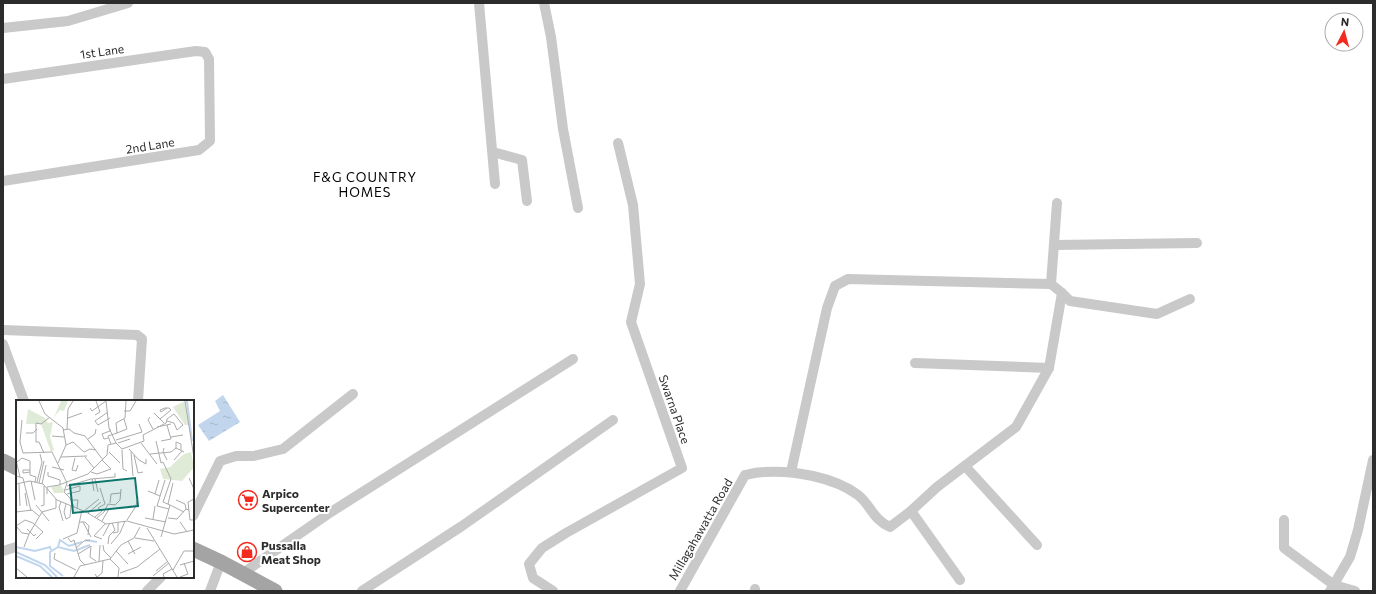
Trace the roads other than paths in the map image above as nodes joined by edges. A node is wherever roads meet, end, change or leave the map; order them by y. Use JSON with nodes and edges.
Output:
{"nodes":[{"id":1,"x":128,"y":3,"type":"edge"},
{"id":2,"x":479,"y":3,"type":"edge"},
{"id":3,"x":544,"y":3,"type":"edge"},
{"id":4,"x":3,"y":28,"type":"edge"},
{"id":5,"x":205,"y":52,"type":"joint"},
{"id":6,"x":3,"y":79,"type":"edge"},
{"id":7,"x":618,"y":143,"type":"dead end"},
{"id":8,"x":493,"y":152,"type":"junction"},
{"id":9,"x":3,"y":181,"type":"edge"},
{"id":10,"x":495,"y":184,"type":"dead end"},
{"id":11,"x":528,"y":201,"type":"dead end"},
{"id":12,"x":1057,"y":203,"type":"dead end"},
{"id":13,"x":578,"y":208,"type":"dead end"},
{"id":14,"x":1197,"y":243,"type":"dead end"},
{"id":15,"x":1054,"y":245,"type":"junction"},
{"id":16,"x":1051,"y":284,"type":"junction"},
{"id":17,"x":1062,"y":293,"type":"junction"},
{"id":18,"x":1190,"y":299,"type":"dead end"},
{"id":19,"x":3,"y":330,"type":"edge"},
{"id":20,"x":3,"y":344,"type":"edge"},
{"id":21,"x":573,"y":359,"type":"dead end"},
{"id":22,"x":915,"y":363,"type":"dead end"},
{"id":23,"x":1049,"y":368,"type":"junction"},
{"id":24,"x":353,"y":394,"type":"dead end"},
{"id":25,"x":24,"y":400,"type":"edge"},
{"id":26,"x":138,"y":400,"type":"edge"},
{"id":27,"x":614,"y":420,"type":"dead end"},
{"id":28,"x":1373,"y":460,"type":"edge"},
{"id":29,"x":3,"y":461,"type":"edge"},
{"id":30,"x":965,"y":466,"type":"junction"},
{"id":31,"x":16,"y":468,"type":"edge"},
{"id":32,"x":791,"y":472,"type":"junction"},
{"id":33,"x":911,"y":511,"type":"junction"},
{"id":34,"x":194,"y":514,"type":"edge"},
{"id":35,"x":1284,"y":520,"type":"dead end"},
{"id":36,"x":1037,"y":545,"type":"dead end"},
{"id":37,"x":16,"y":547,"type":"dead end"},
{"id":38,"x":194,"y":549,"type":"edge"},
{"id":39,"x":3,"y":551,"type":"edge"},
{"id":40,"x":221,"y":562,"type":"junction"},
{"id":41,"x":242,"y":573,"type":"junction"},
{"id":42,"x":160,"y":578,"type":"edge"},
{"id":43,"x":960,"y":580,"type":"dead end"},
{"id":44,"x":1332,"y":588,"type":"edge"},
{"id":45,"x":147,"y":591,"type":"edge"},
{"id":46,"x":210,"y":591,"type":"edge"},
{"id":47,"x":275,"y":591,"type":"edge"},
{"id":48,"x":362,"y":591,"type":"edge"},
{"id":49,"x":553,"y":591,"type":"edge"},
{"id":50,"x":680,"y":591,"type":"edge"},
{"id":51,"x":1355,"y":591,"type":"edge"}],
"edges":[{"from":1,"to":4,"type":"street"},
{"from":2,"to":8,"type":"street"},
{"from":3,"to":13,"type":"street"},
{"from":5,"to":6,"type":"street","name":"1st Lane"},
{"from":5,"to":9,"type":"street","name":"2nd Lane"},
{"from":7,"to":49,"type":"street","name":"Swarna Place"},
{"from":8,"to":10,"type":"street"},
{"from":8,"to":11,"type":"street"},
{"from":12,"to":15,"type":"street"},
{"from":14,"to":15,"type":"street"},
{"from":15,"to":16,"type":"street"},
{"from":16,"to":17,"type":"street"},
{"from":16,"to":32,"type":"street"},
{"from":17,"to":18,"type":"street"},
{"from":17,"to":23,"type":"street"},
{"from":19,"to":26,"type":"street"},
{"from":20,"to":25,"type":"street"},
{"from":21,"to":41,"type":"street"},
{"from":22,"to":23,"type":"street"},
{"from":23,"to":30,"type":"street"},
{"from":24,"to":34,"type":"street"},
{"from":27,"to":48,"type":"street"},
{"from":28,"to":44,"type":"street"},
{"from":29,"to":31,"type":"main road"},
{"from":30,"to":33,"type":"street"},
{"from":30,"to":36,"type":"street"},
{"from":32,"to":33,"type":"street"},
{"from":32,"to":50,"type":"street","name":"Millagahawatta Road"},
{"from":33,"to":43,"type":"street"},
{"from":35,"to":44,"type":"street"},
{"from":37,"to":39,"type":"street"},
{"from":38,"to":40,"type":"main road"},
{"from":40,"to":41,"type":"main road"},
{"from":40,"to":46,"type":"street"},
{"from":41,"to":47,"type":"main road"},
{"from":42,"to":45,"type":"street"},
{"from":44,"to":51,"type":"street"}]}
